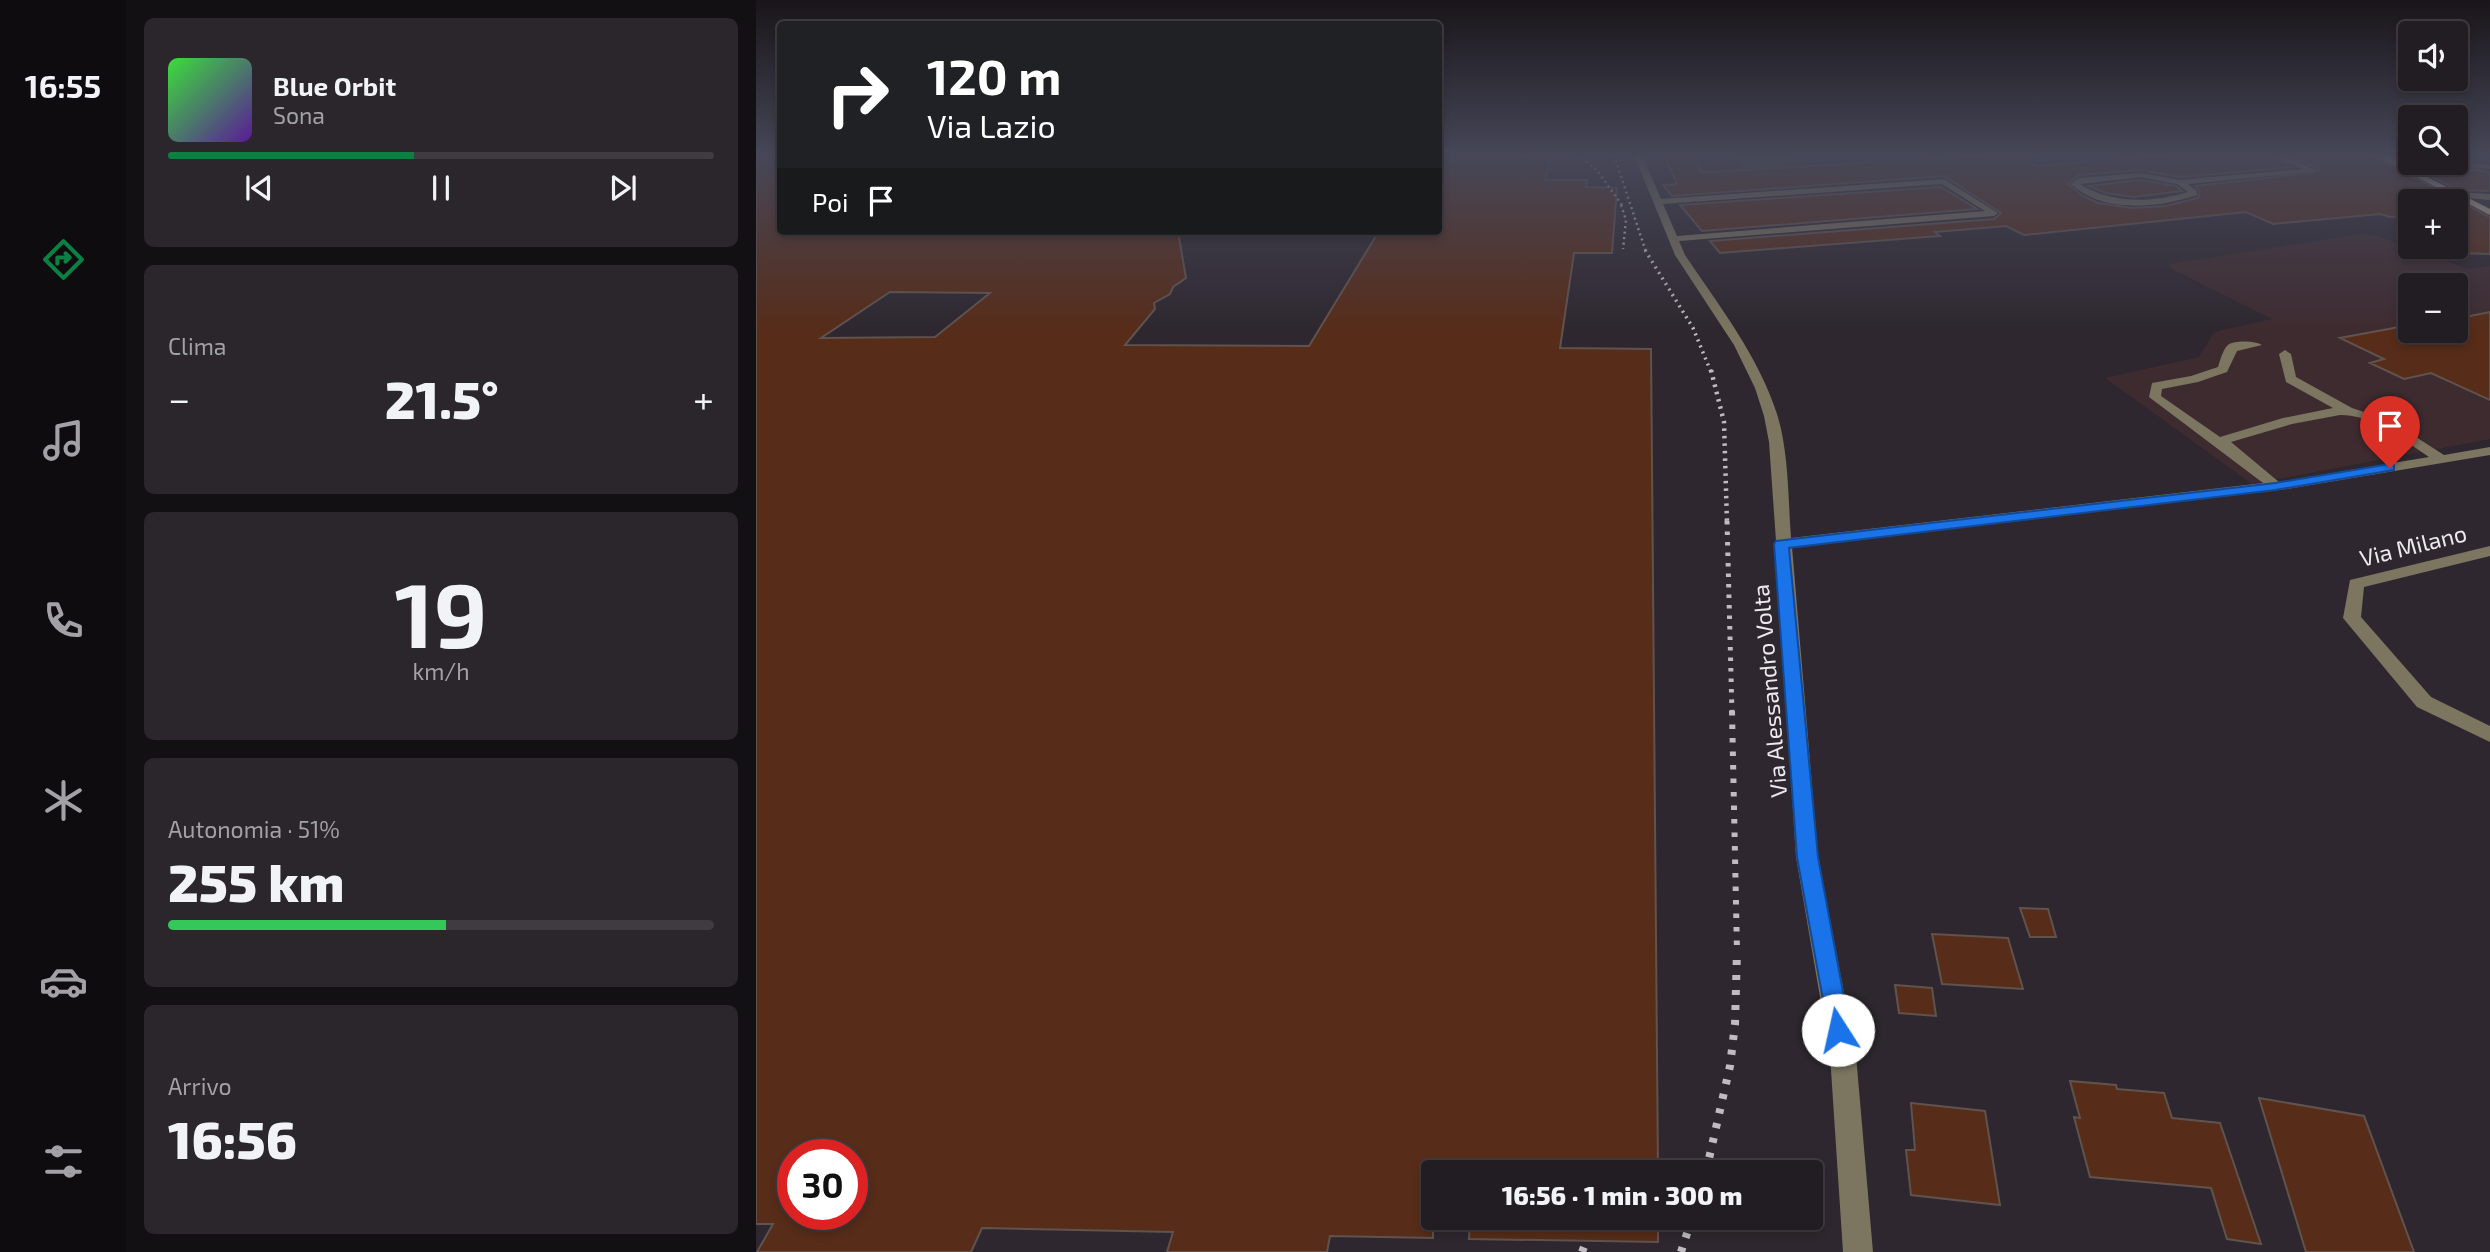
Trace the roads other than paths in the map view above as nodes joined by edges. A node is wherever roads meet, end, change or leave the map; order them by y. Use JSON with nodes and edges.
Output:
{"nodes":[{"id":1,"x":1662,"y":213,"type":"edge"},
{"id":2,"x":1989,"y":213,"type":"edge"},
{"id":3,"x":1672,"y":239,"type":"junction"},
{"id":4,"x":2256,"y":345,"type":"dead end"},
{"id":5,"x":2284,"y":354,"type":"dead end"},
{"id":6,"x":2347,"y":410,"type":"junction"},
{"id":7,"x":2226,"y":447,"type":"junction"},
{"id":8,"x":2490,"y":451,"type":"edge"},
{"id":9,"x":2441,"y":459,"type":"junction"},
{"id":10,"x":2275,"y":486,"type":"junction"},
{"id":11,"x":1782,"y":544,"type":"junction"},
{"id":12,"x":2490,"y":551,"type":"edge"},
{"id":13,"x":2490,"y":735,"type":"edge"},
{"id":14,"x":1858,"y":1252,"type":"edge"}],
"edges":[{"from":1,"to":3,"type":"street","name":"Via Alessandro Volta"},
{"from":2,"to":3,"type":"street"},
{"from":3,"to":11,"type":"street","name":"Via Alessandro Volta"},
{"from":4,"to":7,"type":"street"},
{"from":5,"to":6,"type":"street"},
{"from":6,"to":7,"type":"street"},
{"from":6,"to":9,"type":"street"},
{"from":7,"to":10,"type":"street"},
{"from":8,"to":9,"type":"street"},
{"from":9,"to":10,"type":"street"},
{"from":10,"to":11,"type":"street"},
{"from":11,"to":14,"type":"street","name":"Via Alessandro Volta"},
{"from":12,"to":13,"type":"street","name":"Via Milano"}]}
